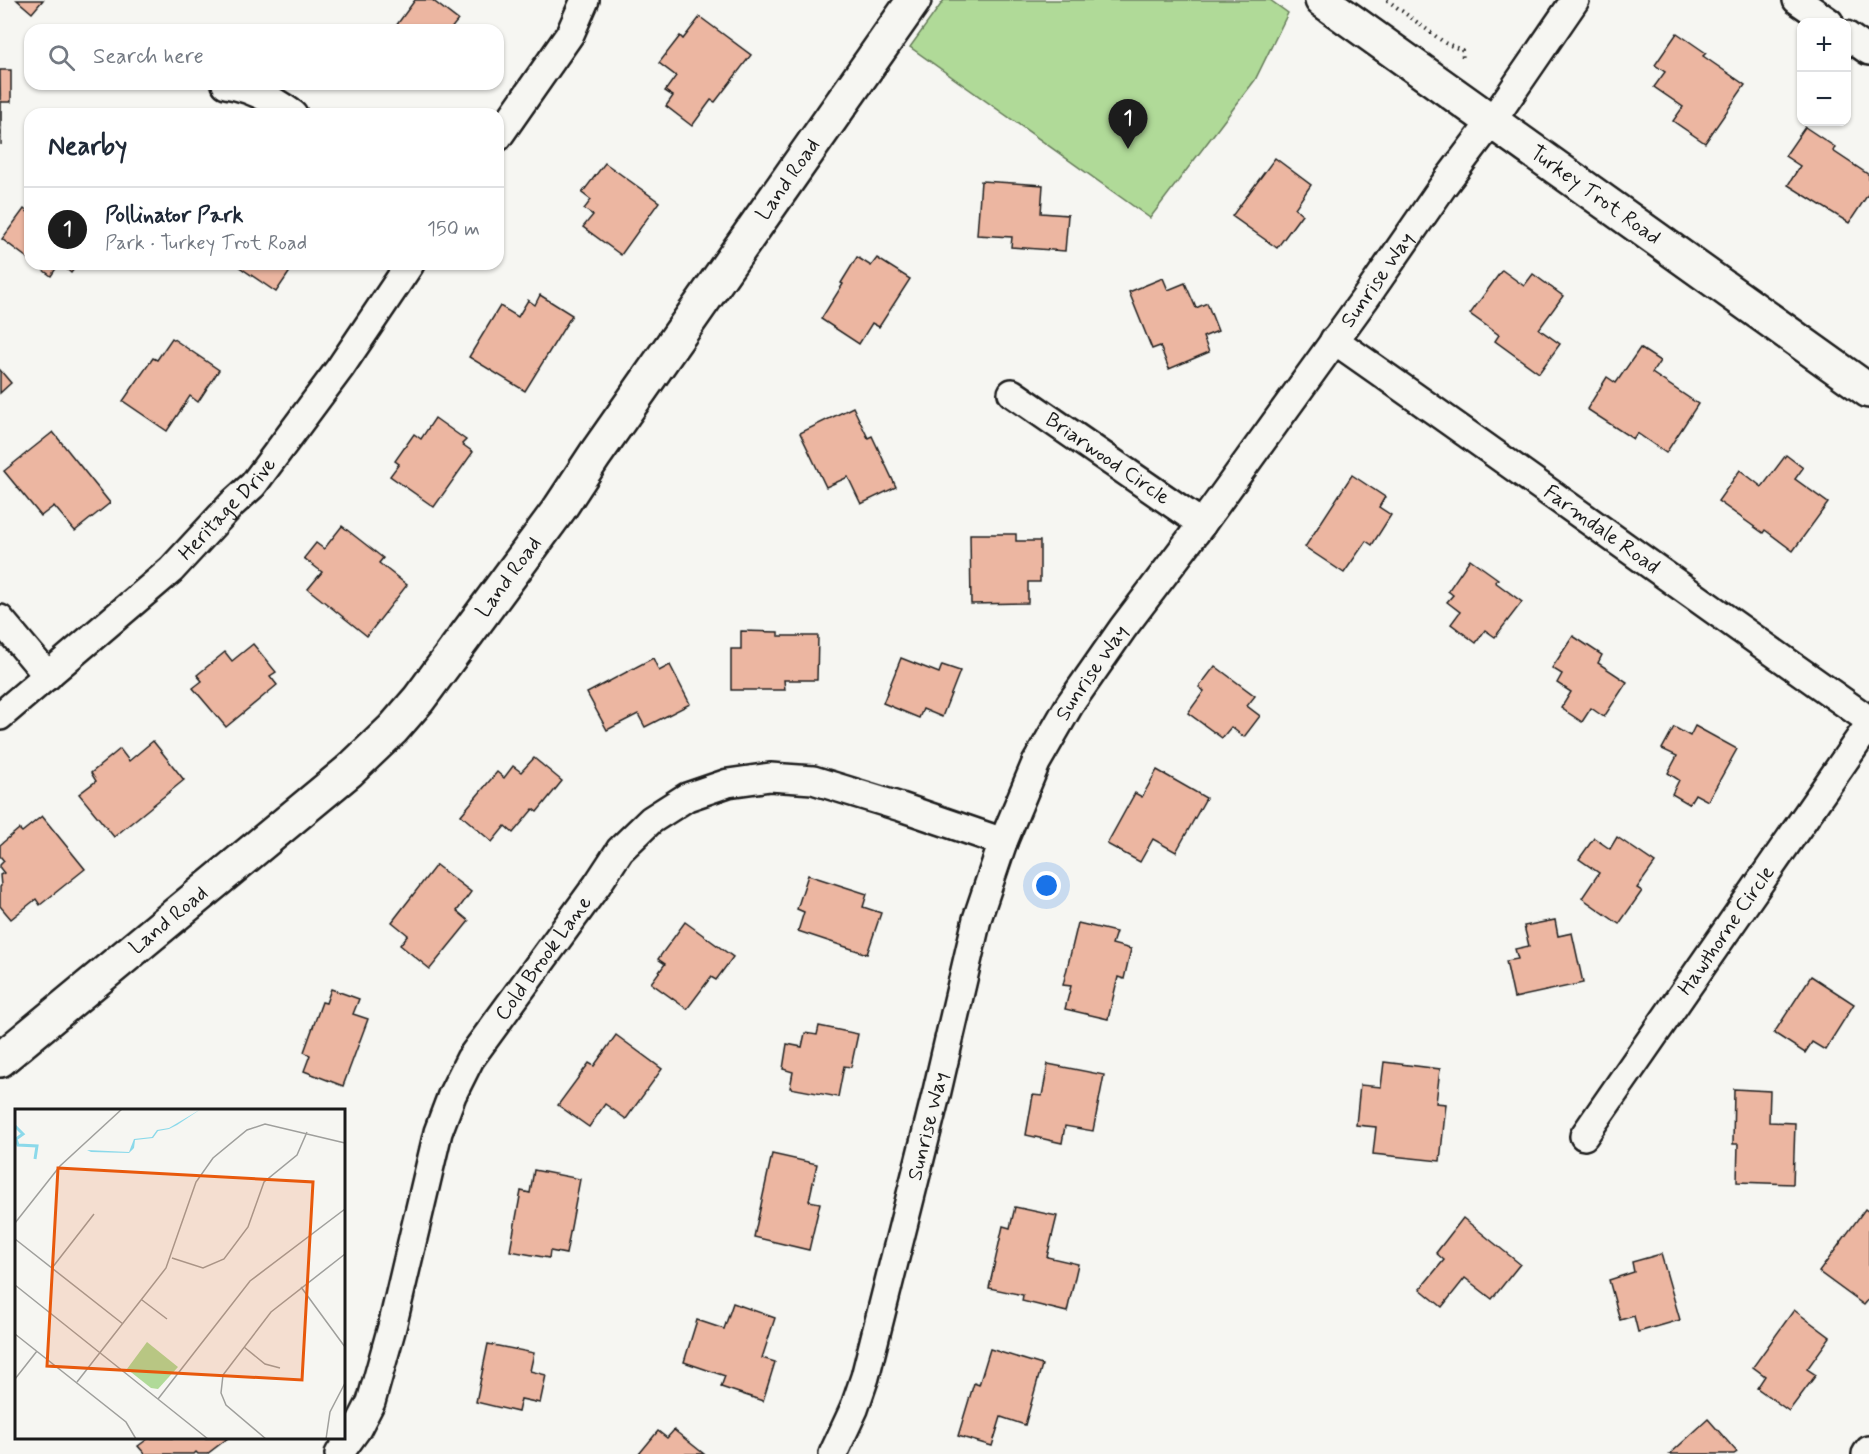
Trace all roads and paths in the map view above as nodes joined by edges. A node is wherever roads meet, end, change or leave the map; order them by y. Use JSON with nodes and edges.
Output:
{"nodes":[{"id":1,"x":585,"y":0,"type":"edge"},
{"id":2,"x":914,"y":0,"type":"edge"},
{"id":3,"x":1322,"y":0,"type":"edge"},
{"id":4,"x":1386,"y":0,"type":"edge"},
{"id":5,"x":1575,"y":0,"type":"edge"},
{"id":6,"x":1797,"y":0,"type":"edge"},
{"id":7,"x":1823,"y":18,"type":"edge"},
{"id":8,"x":1851,"y":38,"type":"edge"},
{"id":9,"x":1869,"y":51,"type":"edge"},
{"id":10,"x":1462,"y":58,"type":"dead end"},
{"id":11,"x":250,"y":90,"type":"edge"},
{"id":12,"x":285,"y":108,"type":"edge"},
{"id":13,"x":1492,"y":121,"type":"junction"},
{"id":14,"x":504,"y":129,"type":"edge"},
{"id":15,"x":406,"y":270,"type":"edge"},
{"id":16,"x":1334,"y":340,"type":"junction"},
{"id":17,"x":1869,"y":391,"type":"edge"},
{"id":18,"x":1012,"y":393,"type":"dead end"},
{"id":19,"x":1202,"y":524,"type":"junction"},
{"id":20,"x":0,"y":619,"type":"edge"},
{"id":21,"x":48,"y":676,"type":"junction"},
{"id":22,"x":0,"y":716,"type":"edge"},
{"id":23,"x":1869,"y":720,"type":"edge"},
{"id":24,"x":1869,"y":725,"type":"edge"},
{"id":25,"x":1003,"y":842,"type":"junction"},
{"id":26,"x":0,"y":1060,"type":"edge"},
{"id":27,"x":1584,"y":1136,"type":"dead end"},
{"id":28,"x":1869,"y":1450,"type":"edge"},
{"id":29,"x":339,"y":1454,"type":"edge"},
{"id":30,"x":833,"y":1454,"type":"edge"},
{"id":31,"x":1866,"y":1454,"type":"edge"}],
"edges":[{"from":1,"to":14,"type":"street"},
{"from":2,"to":26,"type":"street","name":"Land Road"},
{"from":3,"to":13,"type":"street","name":"Turkey Trot Road"},
{"from":4,"to":10,"type":"path"},
{"from":5,"to":13,"type":"street","name":"Sunrise Way"},
{"from":6,"to":7,"type":"street"},
{"from":8,"to":9,"type":"street"},
{"from":11,"to":12,"type":"street"},
{"from":13,"to":16,"type":"street","name":"Sunrise Way"},
{"from":13,"to":17,"type":"street","name":"Turkey Trot Road"},
{"from":15,"to":21,"type":"street","name":"Heritage Drive"},
{"from":16,"to":19,"type":"street","name":"Sunrise Way"},
{"from":16,"to":23,"type":"street","name":"Farmdale Road"},
{"from":18,"to":19,"type":"street","name":"Briarwood Circle"},
{"from":19,"to":25,"type":"street","name":"Sunrise Way"},
{"from":20,"to":21,"type":"street"},
{"from":21,"to":22,"type":"street","name":"Heritage Drive"},
{"from":24,"to":27,"type":"street","name":"Hawthorne Circle"},
{"from":25,"to":29,"type":"street","name":"Cold Brook Lane"},
{"from":25,"to":30,"type":"street","name":"Sunrise Way"},
{"from":28,"to":31,"type":"street"}]}
